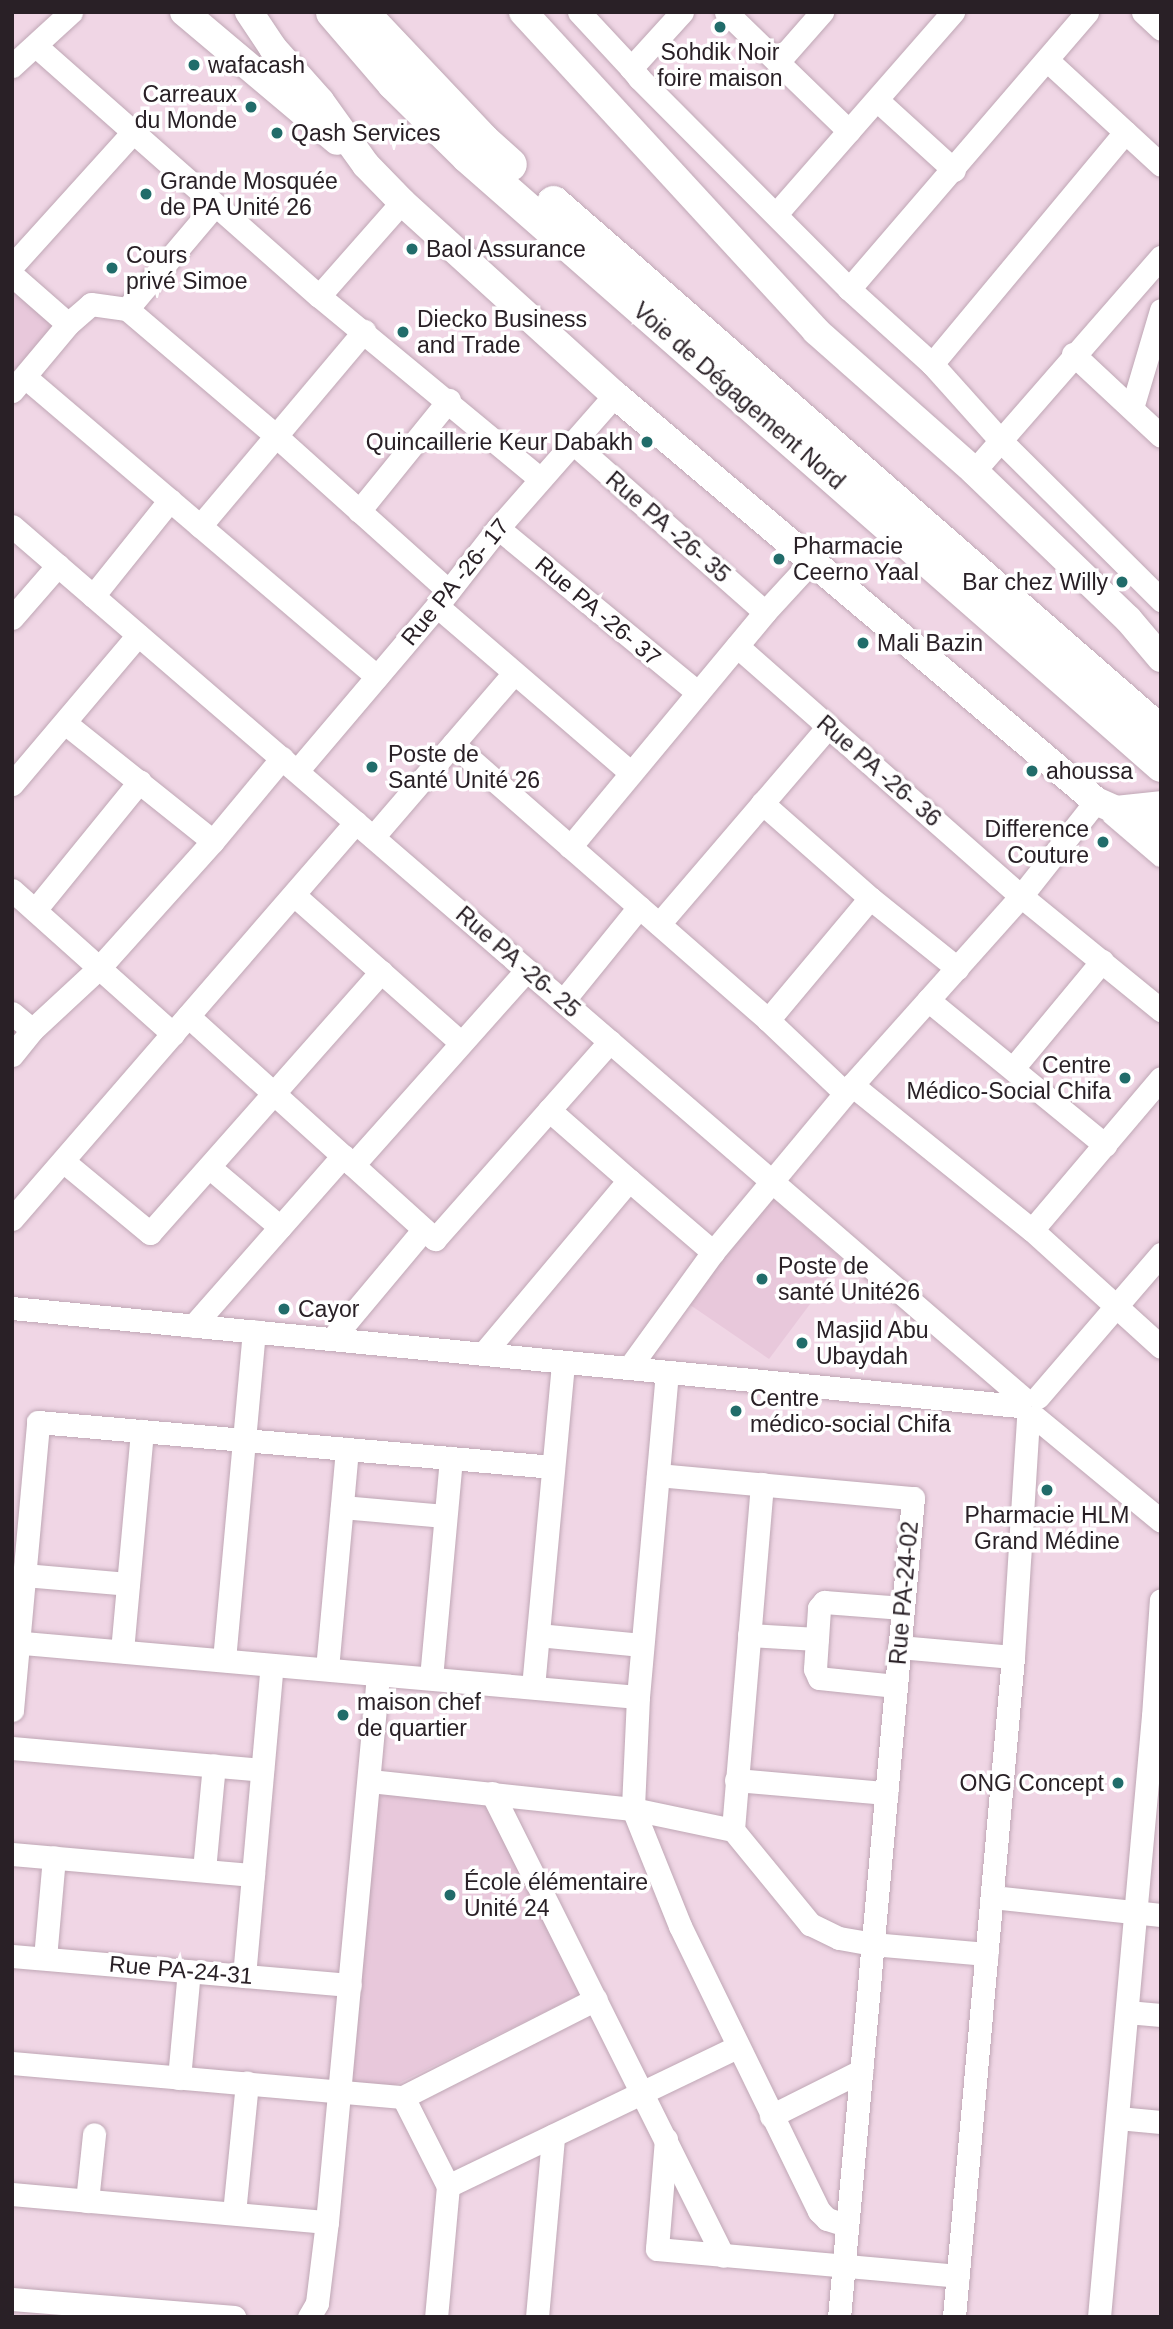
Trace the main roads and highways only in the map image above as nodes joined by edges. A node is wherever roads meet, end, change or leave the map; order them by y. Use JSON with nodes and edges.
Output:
{"nodes":[{"id":1,"x":184,"y":12,"type":"edge"},
{"id":2,"x":332,"y":12,"type":"edge"},
{"id":3,"x":362,"y":12,"type":"edge"},
{"id":4,"x":523,"y":12,"type":"edge"},
{"id":5,"x":259,"y":19,"type":"edge"},
{"id":6,"x":366,"y":165,"type":"junction"},
{"id":7,"x":1161,"y":657,"type":"edge"},
{"id":8,"x":1161,"y":732,"type":"edge"},
{"id":9,"x":1161,"y":765,"type":"edge"},
{"id":10,"x":1161,"y":805,"type":"edge"},
{"id":11,"x":1104,"y":806,"type":"junction"},
{"id":12,"x":1161,"y":830,"type":"edge"}],
"edges":[{"from":1,"to":6,"type":"main road"},
{"from":2,"to":9,"type":"highway","name":"Voie de Dégagement Nord"},
{"from":3,"to":8,"type":"highway","name":"Voie de Dégagement Nord"},
{"from":4,"to":7,"type":"main road"},
{"from":5,"to":6,"type":"main road"},
{"from":6,"to":11,"type":"main road"},
{"from":10,"to":11,"type":"main road"},
{"from":11,"to":12,"type":"main road"}]}
